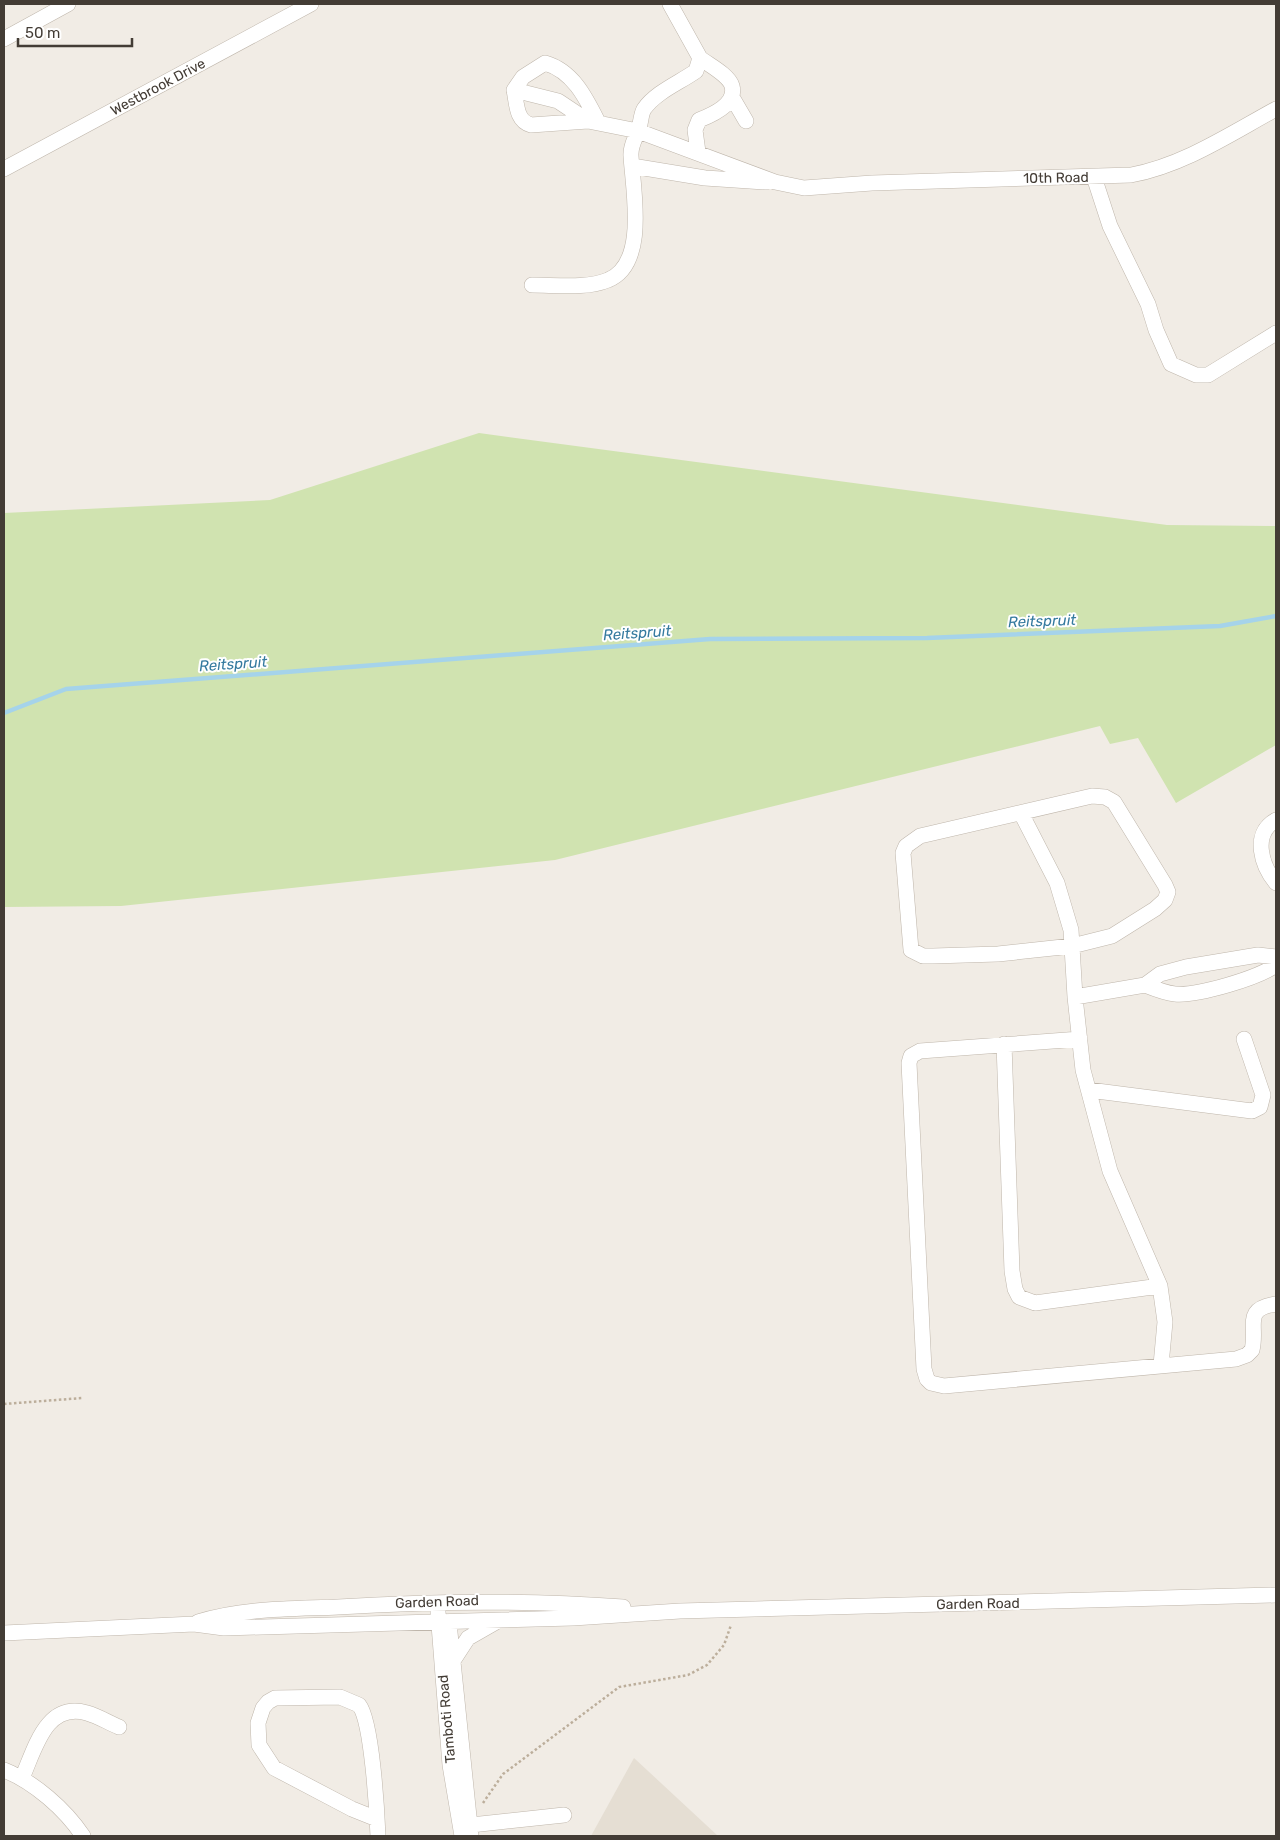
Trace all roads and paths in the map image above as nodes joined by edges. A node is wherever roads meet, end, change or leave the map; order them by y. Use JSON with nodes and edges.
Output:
{"nodes":[{"id":1,"x":68,"y":4,"type":"edge"},
{"id":2,"x":311,"y":4,"type":"edge"},
{"id":3,"x":670,"y":4,"type":"edge"},
{"id":4,"x":4,"y":39,"type":"edge"},
{"id":5,"x":700,"y":58,"type":"junction"},
{"id":6,"x":514,"y":90,"type":"junction"},
{"id":7,"x":732,"y":97,"type":"junction"},
{"id":8,"x":1276,"y":108,"type":"edge"},
{"id":9,"x":746,"y":121,"type":"dead end"},
{"id":10,"x":593,"y":122,"type":"junction"},
{"id":11,"x":638,"y":130,"type":"junction"},
{"id":12,"x":698,"y":152,"type":"junction"},
{"id":13,"x":632,"y":166,"type":"junction"},
{"id":14,"x":4,"y":169,"type":"edge"},
{"id":15,"x":1094,"y":177,"type":"junction"},
{"id":16,"x":774,"y":182,"type":"junction"},
{"id":17,"x":532,"y":285,"type":"dead end"},
{"id":18,"x":1276,"y":333,"type":"edge"},
{"id":19,"x":1021,"y":813,"type":"junction"},
{"id":20,"x":1276,"y":820,"type":"edge"},
{"id":21,"x":1276,"y":884,"type":"edge"},
{"id":22,"x":1072,"y":946,"type":"junction"},
{"id":23,"x":1276,"y":957,"type":"edge"},
{"id":24,"x":1276,"y":965,"type":"edge"},
{"id":25,"x":1146,"y":985,"type":"junction"},
{"id":26,"x":1075,"y":997,"type":"junction"},
{"id":27,"x":1080,"y":1039,"type":"junction"},
{"id":28,"x":1244,"y":1039,"type":"dead end"},
{"id":29,"x":1004,"y":1044,"type":"junction"},
{"id":30,"x":1089,"y":1090,"type":"junction"},
{"id":31,"x":1160,"y":1286,"type":"junction"},
{"id":32,"x":1276,"y":1304,"type":"edge"},
{"id":33,"x":1161,"y":1364,"type":"junction"},
{"id":34,"x":82,"y":1398,"type":"dead end"},
{"id":35,"x":4,"y":1404,"type":"edge"},
{"id":36,"x":1276,"y":1594,"type":"edge"},
{"id":37,"x":442,"y":1601,"type":"junction"},
{"id":38,"x":734,"y":1610,"type":"junction"},
{"id":39,"x":680,"y":1611,"type":"junction"},
{"id":40,"x":502,"y":1620,"type":"junction"},
{"id":41,"x":444,"y":1621,"type":"junction"},
{"id":42,"x":194,"y":1624,"type":"junction"},
{"id":43,"x":4,"y":1633,"type":"edge"},
{"id":44,"x":453,"y":1661,"type":"junction"},
{"id":45,"x":119,"y":1728,"type":"dead end"},
{"id":46,"x":4,"y":1770,"type":"edge"},
{"id":47,"x":22,"y":1778,"type":"junction"},
{"id":48,"x":564,"y":1815,"type":"dead end"},
{"id":49,"x":378,"y":1818,"type":"junction"},
{"id":50,"x":469,"y":1829,"type":"edge"},
{"id":51,"x":83,"y":1836,"type":"edge"},
{"id":52,"x":378,"y":1836,"type":"edge"}],
"edges":[{"from":1,"to":4,"type":"street"},
{"from":2,"to":14,"type":"street","name":"Westbrook Drive"},
{"from":3,"to":5,"type":"street"},
{"from":5,"to":7,"type":"street"},
{"from":5,"to":11,"type":"street"},
{"from":6,"to":10,"type":"street"},
{"from":6,"to":10,"type":"street"},
{"from":6,"to":10,"type":"street"},
{"from":7,"to":9,"type":"street"},
{"from":7,"to":12,"type":"street"},
{"from":8,"to":15,"type":"street","name":"10th Road"},
{"from":10,"to":11,"type":"street"},
{"from":11,"to":12,"type":"street"},
{"from":11,"to":13,"type":"street"},
{"from":12,"to":16,"type":"street"},
{"from":13,"to":16,"type":"street"},
{"from":13,"to":17,"type":"street"},
{"from":15,"to":16,"type":"street","name":"10th Road"},
{"from":15,"to":18,"type":"street"},
{"from":19,"to":22,"type":"street"},
{"from":19,"to":22,"type":"street"},
{"from":19,"to":22,"type":"street"},
{"from":20,"to":21,"type":"street"},
{"from":22,"to":26,"type":"street"},
{"from":23,"to":25,"type":"street"},
{"from":24,"to":25,"type":"street"},
{"from":25,"to":26,"type":"street"},
{"from":26,"to":27,"type":"street"},
{"from":27,"to":29,"type":"street"},
{"from":27,"to":30,"type":"street"},
{"from":28,"to":30,"type":"street"},
{"from":29,"to":31,"type":"street"},
{"from":29,"to":33,"type":"street"},
{"from":30,"to":31,"type":"street"},
{"from":31,"to":33,"type":"street"},
{"from":32,"to":33,"type":"street"},
{"from":34,"to":35,"type":"path"},
{"from":36,"to":38,"type":"street","name":"Garden Road"},
{"from":37,"to":39,"type":"street","name":"Garden Road"},
{"from":37,"to":41,"type":"street","name":"Tamboti Road"},
{"from":37,"to":42,"type":"street","name":"Garden Road"},
{"from":38,"to":39,"type":"street","name":"Garden Road"},
{"from":38,"to":50,"type":"path"},
{"from":39,"to":40,"type":"street","name":"Garden Road"},
{"from":40,"to":41,"type":"street","name":"Garden Road"},
{"from":40,"to":44,"type":"street"},
{"from":41,"to":42,"type":"street","name":"Garden Road"},
{"from":41,"to":44,"type":"street","name":"Tamboti Road"},
{"from":41,"to":50,"type":"street","name":"Tamboti Road"},
{"from":42,"to":43,"type":"street","name":"Garden Road"},
{"from":44,"to":50,"type":"street","name":"Tamboti Road"},
{"from":45,"to":47,"type":"street"},
{"from":46,"to":47,"type":"street"},
{"from":47,"to":51,"type":"street"},
{"from":48,"to":50,"type":"street"},
{"from":49,"to":49,"type":"street"},
{"from":49,"to":52,"type":"street"}]}
